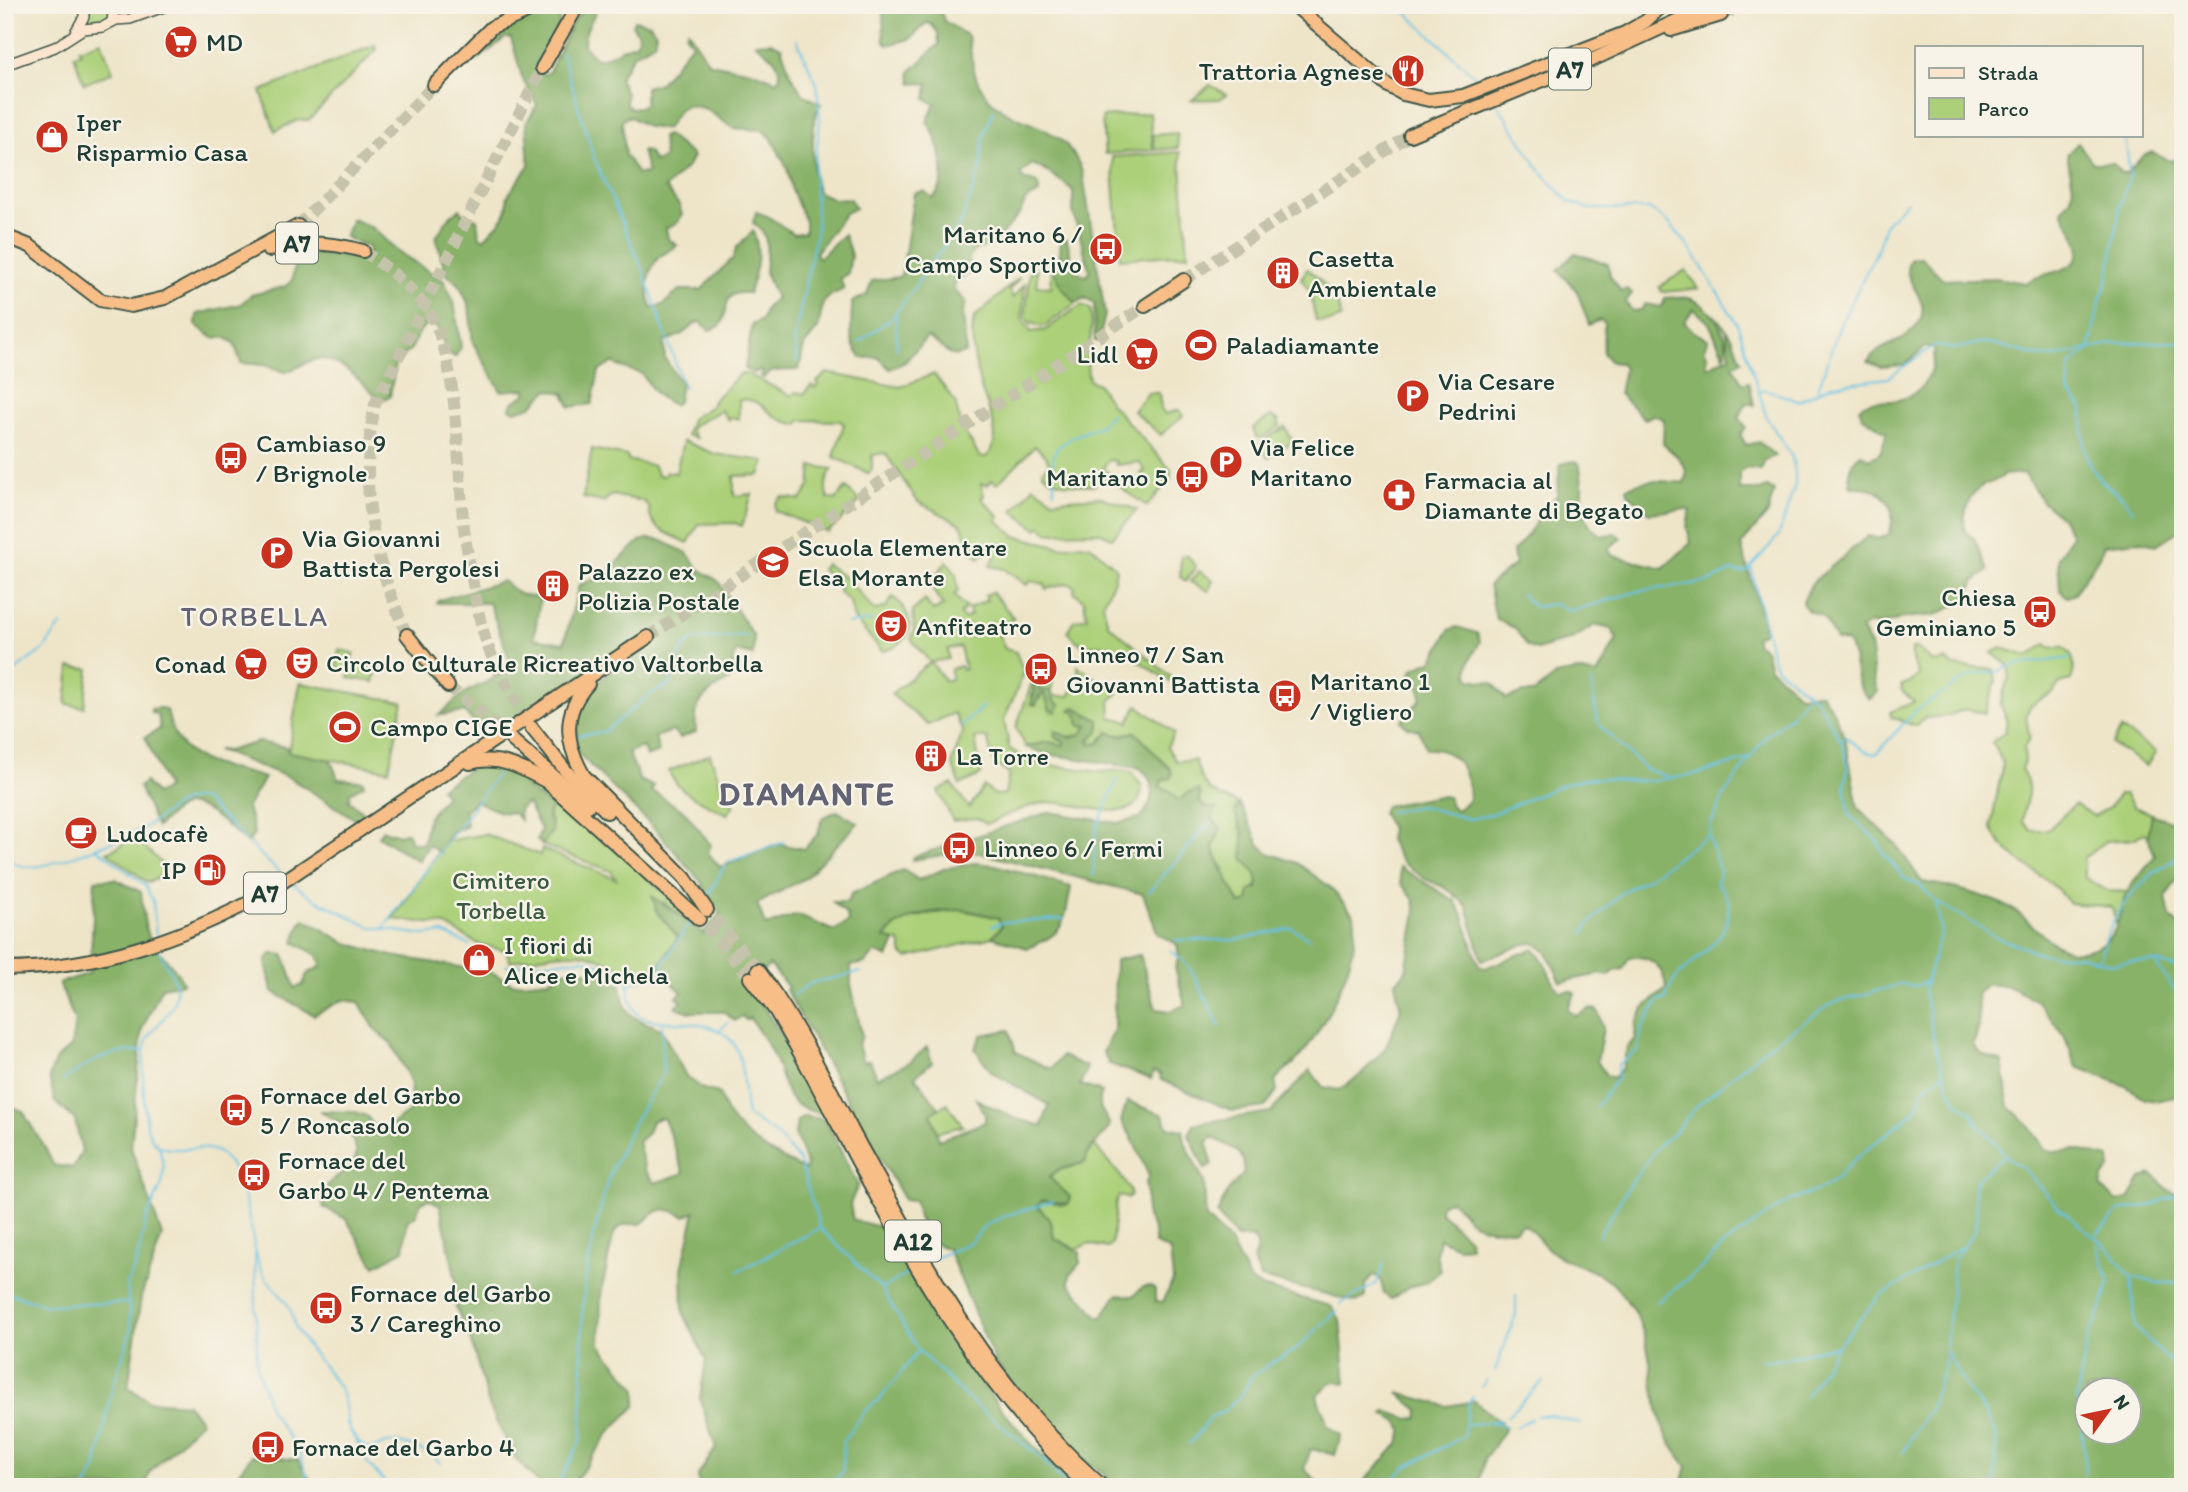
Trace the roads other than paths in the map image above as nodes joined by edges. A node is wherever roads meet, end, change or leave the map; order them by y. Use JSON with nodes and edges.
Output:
{"nodes":[{"id":1,"x":84,"y":5,"type":"edge"},
{"id":2,"x":169,"y":5,"type":"edge"},
{"id":3,"x":544,"y":5,"type":"edge"},
{"id":4,"x":578,"y":5,"type":"edge"},
{"id":5,"x":1294,"y":5,"type":"edge"},
{"id":6,"x":1663,"y":5,"type":"edge"},
{"id":7,"x":115,"y":7,"type":"edge"},
{"id":8,"x":1706,"y":11,"type":"edge"},
{"id":9,"x":1721,"y":15,"type":"tunnel mouth"},
{"id":10,"x":84,"y":17,"type":"junction"},
{"id":11,"x":128,"y":18,"type":"junction"},
{"id":12,"x":112,"y":21,"type":"junction"},
{"id":13,"x":93,"y":27,"type":"junction"},
{"id":14,"x":75,"y":32,"type":"junction"},
{"id":15,"x":5,"y":65,"type":"edge"},
{"id":16,"x":542,"y":68,"type":"tunnel mouth"},
{"id":17,"x":435,"y":85,"type":"tunnel mouth"},
{"id":18,"x":1410,"y":135,"type":"tunnel mouth"},
{"id":19,"x":298,"y":226,"type":"tunnel mouth"},
{"id":20,"x":5,"y":236,"type":"edge"},
{"id":21,"x":363,"y":251,"type":"tunnel mouth"},
{"id":22,"x":233,"y":263,"type":"junction"},
{"id":23,"x":1184,"y":280,"type":"tunnel mouth"},
{"id":24,"x":1145,"y":306,"type":"tunnel mouth"},
{"id":25,"x":407,"y":635,"type":"tunnel mouth"},
{"id":26,"x":648,"y":637,"type":"tunnel mouth"},
{"id":27,"x":615,"y":660,"type":"junction"},
{"id":28,"x":448,"y":686,"type":"tunnel mouth"},
{"id":29,"x":531,"y":727,"type":"tunnel mouth"},
{"id":30,"x":512,"y":740,"type":"tunnel mouth"},
{"id":31,"x":460,"y":766,"type":"junction"},
{"id":32,"x":707,"y":918,"type":"junction"},
{"id":33,"x":5,"y":969,"type":"edge"},
{"id":34,"x":1088,"y":1487,"type":"edge"},
{"id":35,"x":1103,"y":1487,"type":"edge"}],
"edges":[{"from":1,"to":10,"type":"main road"},
{"from":2,"to":11,"type":"main road"},
{"from":3,"to":17,"type":"highway"},
{"from":4,"to":16,"type":"highway"},
{"from":5,"to":6,"type":"highway","number":"A7"},
{"from":7,"to":11,"type":"main road"},
{"from":7,"to":12,"type":"main road"},
{"from":8,"to":9,"type":"highway"},
{"from":8,"to":18,"type":"highway","number":"A7"},
{"from":10,"to":13,"type":"main road"},
{"from":10,"to":14,"type":"main road"},
{"from":11,"to":12,"type":"main road"},
{"from":12,"to":13,"type":"main road"},
{"from":13,"to":14,"type":"main road"},
{"from":14,"to":15,"type":"main road"},
{"from":19,"to":22,"type":"highway","number":"A7"},
{"from":20,"to":22,"type":"highway","number":"A7"},
{"from":21,"to":22,"type":"highway","number":"A7"},
{"from":23,"to":24,"type":"highway"},
{"from":25,"to":28,"type":"highway"},
{"from":26,"to":27,"type":"highway","number":"A7"},
{"from":27,"to":31,"type":"highway","number":"A7"},
{"from":27,"to":32,"type":"highway"},
{"from":29,"to":32,"type":"highway"},
{"from":30,"to":32,"type":"highway"},
{"from":31,"to":32,"type":"highway"},
{"from":31,"to":33,"type":"highway","number":"A7"},
{"from":34,"to":35,"type":"highway","number":"A12"}]}
